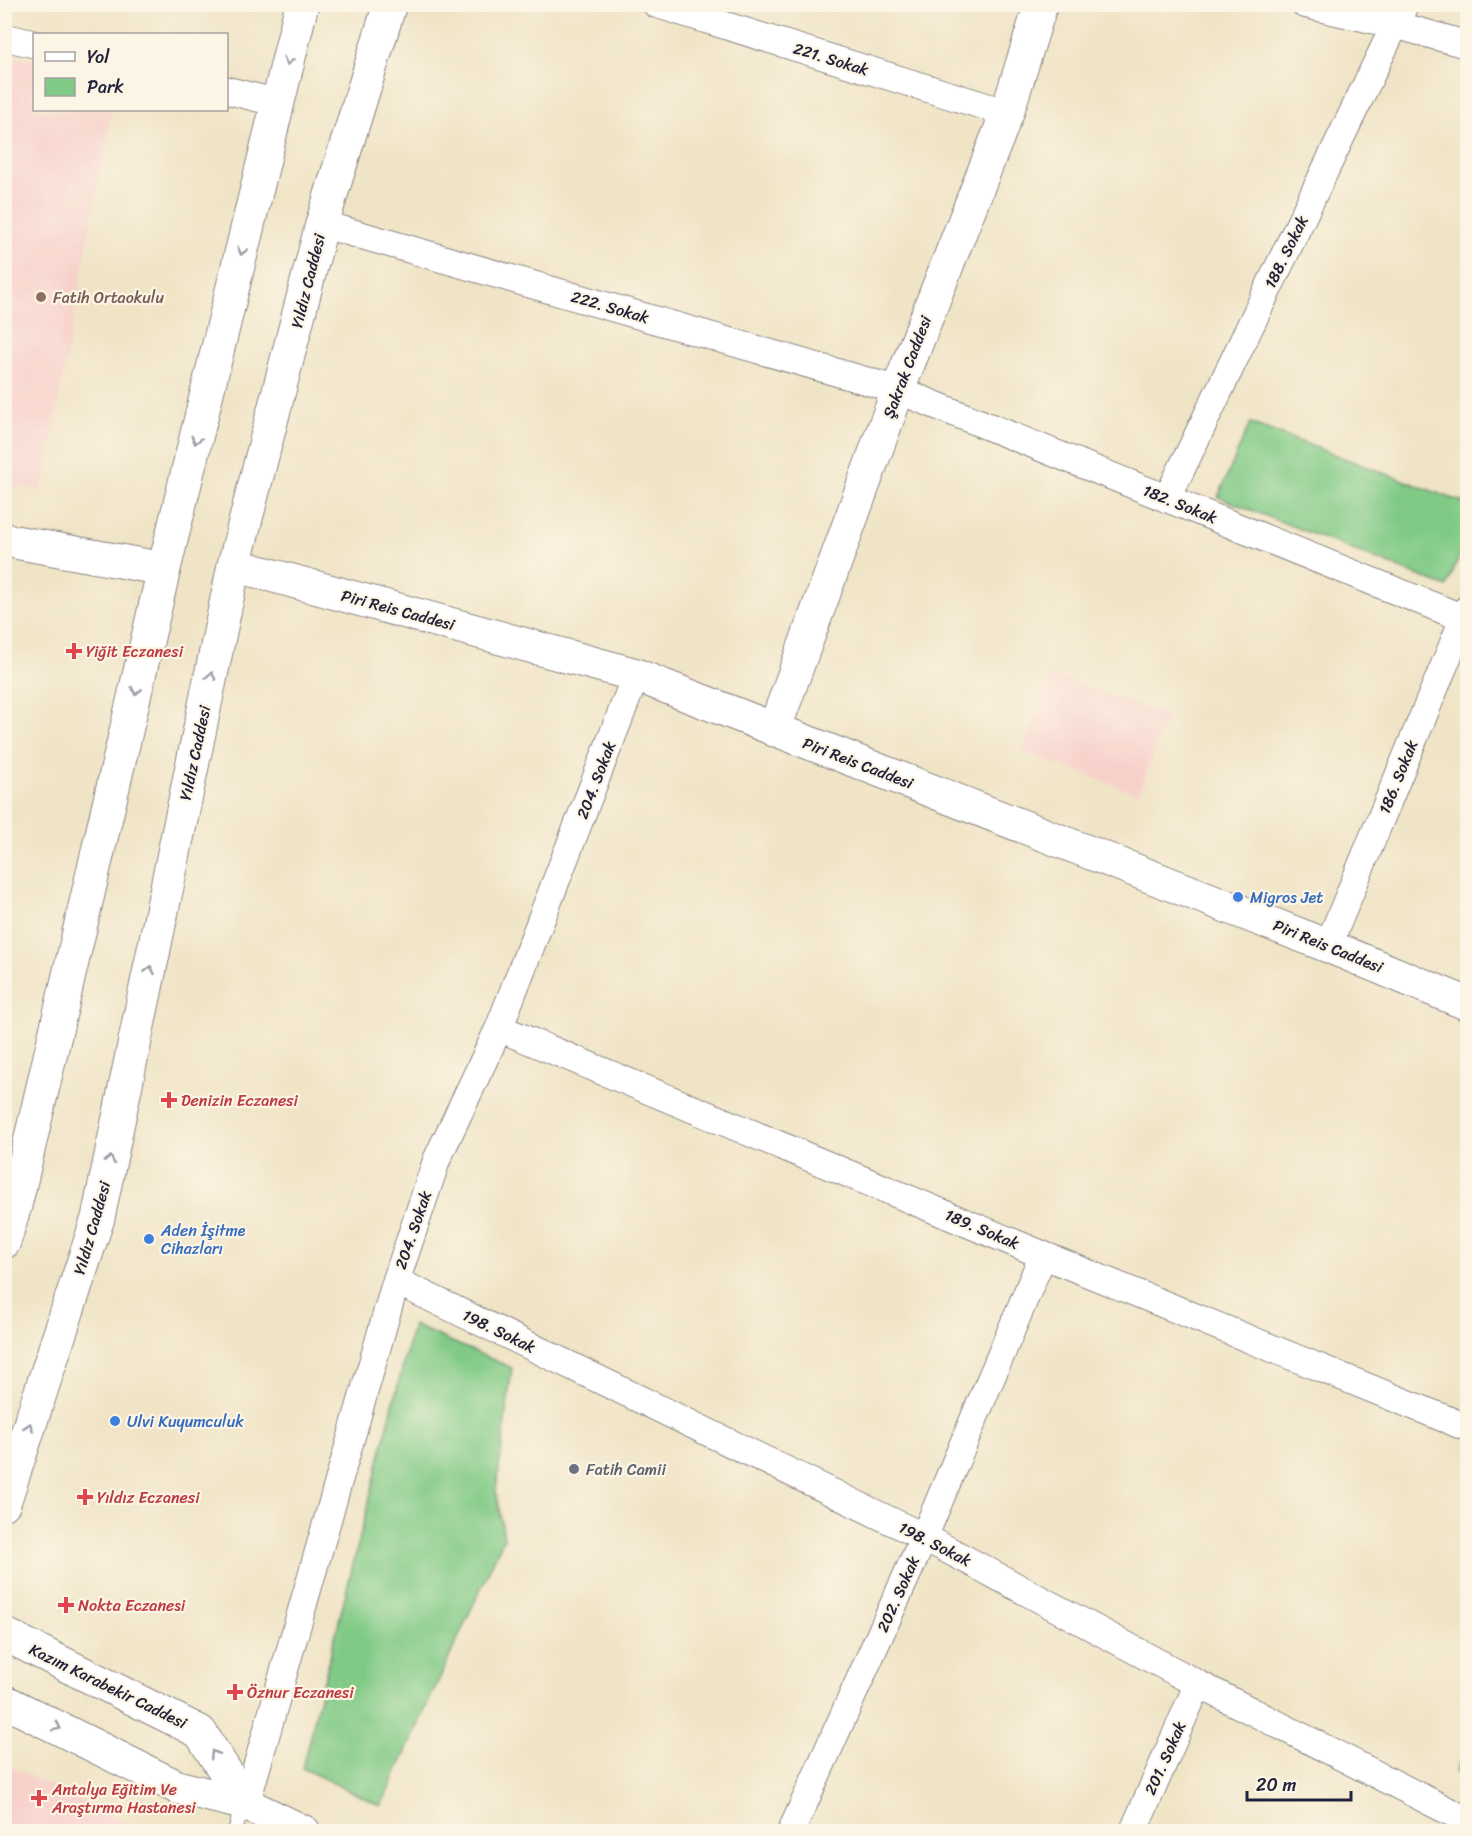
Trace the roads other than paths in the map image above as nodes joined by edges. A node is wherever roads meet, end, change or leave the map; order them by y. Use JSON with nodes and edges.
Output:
{"nodes":[{"id":1,"x":303,"y":4,"type":"edge"},
{"id":2,"x":390,"y":4,"type":"edge"},
{"id":3,"x":656,"y":4,"type":"edge"},
{"id":4,"x":1041,"y":4,"type":"edge"},
{"id":5,"x":1304,"y":4,"type":"edge"},
{"id":6,"x":1400,"y":15,"type":"edge"},
{"id":7,"x":4,"y":37,"type":"edge"},
{"id":8,"x":33,"y":44,"type":"edge"},
{"id":9,"x":1467,"y":45,"type":"edge"},
{"id":10,"x":228,"y":90,"type":"edge"},
{"id":11,"x":278,"y":102,"type":"junction"},
{"id":12,"x":1007,"y":113,"type":"junction"},
{"id":13,"x":322,"y":224,"type":"junction"},
{"id":14,"x":898,"y":390,"type":"junction"},
{"id":15,"x":1167,"y":499,"type":"junction"},
{"id":16,"x":4,"y":540,"type":"edge"},
{"id":17,"x":234,"y":566,"type":"junction"},
{"id":18,"x":164,"y":569,"type":"junction"},
{"id":19,"x":1465,"y":613,"type":"edge"},
{"id":20,"x":636,"y":675,"type":"junction"},
{"id":21,"x":774,"y":730,"type":"junction"},
{"id":22,"x":1328,"y":946,"type":"junction"},
{"id":23,"x":1467,"y":1004,"type":"edge"},
{"id":24,"x":499,"y":1028,"type":"junction"},
{"id":25,"x":10,"y":1203,"type":"edge"},
{"id":26,"x":4,"y":1242,"type":"edge"},
{"id":27,"x":1043,"y":1255,"type":"junction"},
{"id":28,"x":396,"y":1281,"type":"junction"},
{"id":29,"x":1467,"y":1428,"type":"edge"},
{"id":30,"x":4,"y":1503,"type":"edge"},
{"id":31,"x":924,"y":1537,"type":"junction"},
{"id":32,"x":4,"y":1634,"type":"edge"},
{"id":33,"x":1198,"y":1684,"type":"junction"},
{"id":34,"x":4,"y":1701,"type":"edge"},
{"id":35,"x":240,"y":1818,"type":"edge"},
{"id":36,"x":1467,"y":1821,"type":"edge"},
{"id":37,"x":304,"y":1832,"type":"edge"},
{"id":38,"x":791,"y":1832,"type":"edge"},
{"id":39,"x":1133,"y":1832,"type":"edge"}],
"edges":[{"from":1,"to":11,"type":"street","one_way":true},
{"from":2,"to":13,"type":"street","name":"Yıldız Caddesi"},
{"from":3,"to":12,"type":"street","name":"221. Sokak"},
{"from":4,"to":12,"type":"street","name":"Şakrak Caddesi"},
{"from":5,"to":6,"type":"street"},
{"from":6,"to":9,"type":"street"},
{"from":6,"to":15,"type":"street","name":"188. Sokak"},
{"from":7,"to":8,"type":"street"},
{"from":10,"to":11,"type":"street"},
{"from":11,"to":18,"type":"street","one_way":true},
{"from":12,"to":14,"type":"street","name":"Şakrak Caddesi"},
{"from":13,"to":14,"type":"street","name":"222. Sokak"},
{"from":13,"to":17,"type":"street","name":"Yıldız Caddesi"},
{"from":14,"to":15,"type":"street","name":"182. Sokak"},
{"from":14,"to":21,"type":"street","name":"Şakrak Caddesi"},
{"from":15,"to":19,"type":"street","name":"182. Sokak"},
{"from":16,"to":18,"type":"street"},
{"from":17,"to":20,"type":"street","name":"Piri Reis Caddesi"},
{"from":30,"to":17,"type":"street","name":"Yıldız Caddesi","one_way":true},
{"from":18,"to":25,"type":"street","one_way":true},
{"from":19,"to":22,"type":"street","name":"186. Sokak"},
{"from":20,"to":21,"type":"street","name":"Piri Reis Caddesi"},
{"from":20,"to":24,"type":"street","name":"204. Sokak"},
{"from":21,"to":22,"type":"street","name":"Piri Reis Caddesi"},
{"from":22,"to":23,"type":"street","name":"Piri Reis Caddesi"},
{"from":24,"to":27,"type":"street","name":"189. Sokak"},
{"from":24,"to":28,"type":"street","name":"204. Sokak"},
{"from":25,"to":26,"type":"street"},
{"from":27,"to":29,"type":"street","name":"189. Sokak"},
{"from":27,"to":31,"type":"street","name":"202. Sokak"},
{"from":28,"to":31,"type":"street","name":"198. Sokak"},
{"from":28,"to":35,"type":"street","name":"204. Sokak"},
{"from":31,"to":33,"type":"street","name":"198. Sokak"},
{"from":31,"to":38,"type":"street","name":"202. Sokak"},
{"from":35,"to":32,"type":"street","name":"Kazım Karabekir Caddesi","one_way":true},
{"from":33,"to":36,"type":"street","name":"198. Sokak"},
{"from":33,"to":39,"type":"street","name":"201. Sokak"},
{"from":34,"to":35,"type":"street","one_way":true},
{"from":35,"to":37,"type":"street"}]}
